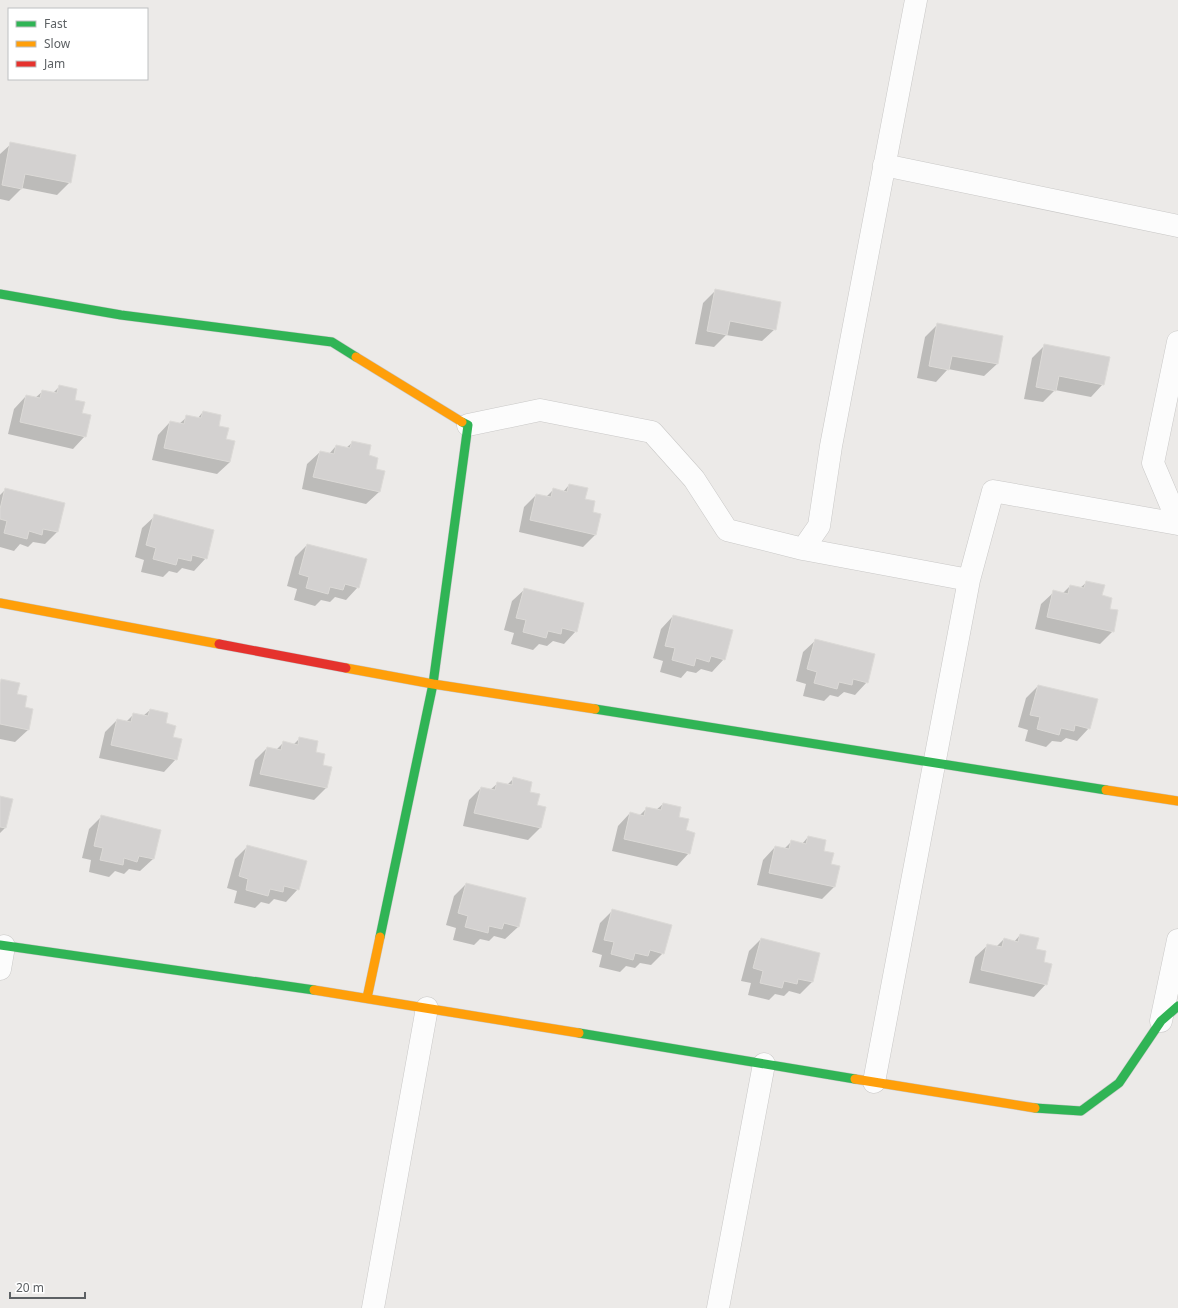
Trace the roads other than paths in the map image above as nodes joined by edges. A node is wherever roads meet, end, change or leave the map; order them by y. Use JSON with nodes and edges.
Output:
{"nodes":[{"id":1,"x":916,"y":0,"type":"edge"},
{"id":2,"x":884,"y":165,"type":"junction"},
{"id":3,"x":1178,"y":226,"type":"edge"},
{"id":4,"x":0,"y":294,"type":"edge"},
{"id":5,"x":1178,"y":342,"type":"edge"},
{"id":6,"x":468,"y":425,"type":"junction"},
{"id":7,"x":1178,"y":523,"type":"edge"},
{"id":8,"x":803,"y":549,"type":"junction"},
{"id":9,"x":969,"y":580,"type":"junction"},
{"id":10,"x":0,"y":604,"type":"edge"},
{"id":11,"x":432,"y":684,"type":"junction"},
{"id":12,"x":934,"y":762,"type":"junction"},
{"id":13,"x":1178,"y":801,"type":"edge"},
{"id":14,"x":1178,"y":940,"type":"edge"},
{"id":15,"x":2,"y":946,"type":"edge"},
{"id":16,"x":0,"y":968,"type":"edge"},
{"id":17,"x":367,"y":998,"type":"junction"},
{"id":18,"x":1178,"y":1006,"type":"edge"},
{"id":19,"x":428,"y":1008,"type":"junction"},
{"id":20,"x":1161,"y":1021,"type":"junction"},
{"id":21,"x":764,"y":1064,"type":"junction"},
{"id":22,"x":874,"y":1082,"type":"junction"},
{"id":23,"x":373,"y":1308,"type":"edge"},
{"id":24,"x":718,"y":1308,"type":"edge"}],
"edges":[{"from":1,"to":2,"type":"street"},
{"from":2,"to":3,"type":"street"},
{"from":2,"to":8,"type":"street"},
{"from":4,"to":6,"type":"street"},
{"from":5,"to":7,"type":"street"},
{"from":6,"to":8,"type":"street"},
{"from":6,"to":11,"type":"street"},
{"from":7,"to":9,"type":"street"},
{"from":8,"to":9,"type":"street"},
{"from":9,"to":12,"type":"street"},
{"from":10,"to":11,"type":"street"},
{"from":11,"to":12,"type":"street"},
{"from":11,"to":17,"type":"street"},
{"from":12,"to":13,"type":"street"},
{"from":12,"to":22,"type":"street"},
{"from":14,"to":20,"type":"street"},
{"from":15,"to":16,"type":"street"},
{"from":15,"to":17,"type":"street"},
{"from":17,"to":19,"type":"street"},
{"from":18,"to":20,"type":"street"},
{"from":19,"to":21,"type":"street"},
{"from":19,"to":23,"type":"street"},
{"from":20,"to":22,"type":"street"},
{"from":21,"to":22,"type":"street"},
{"from":21,"to":24,"type":"street"}]}
